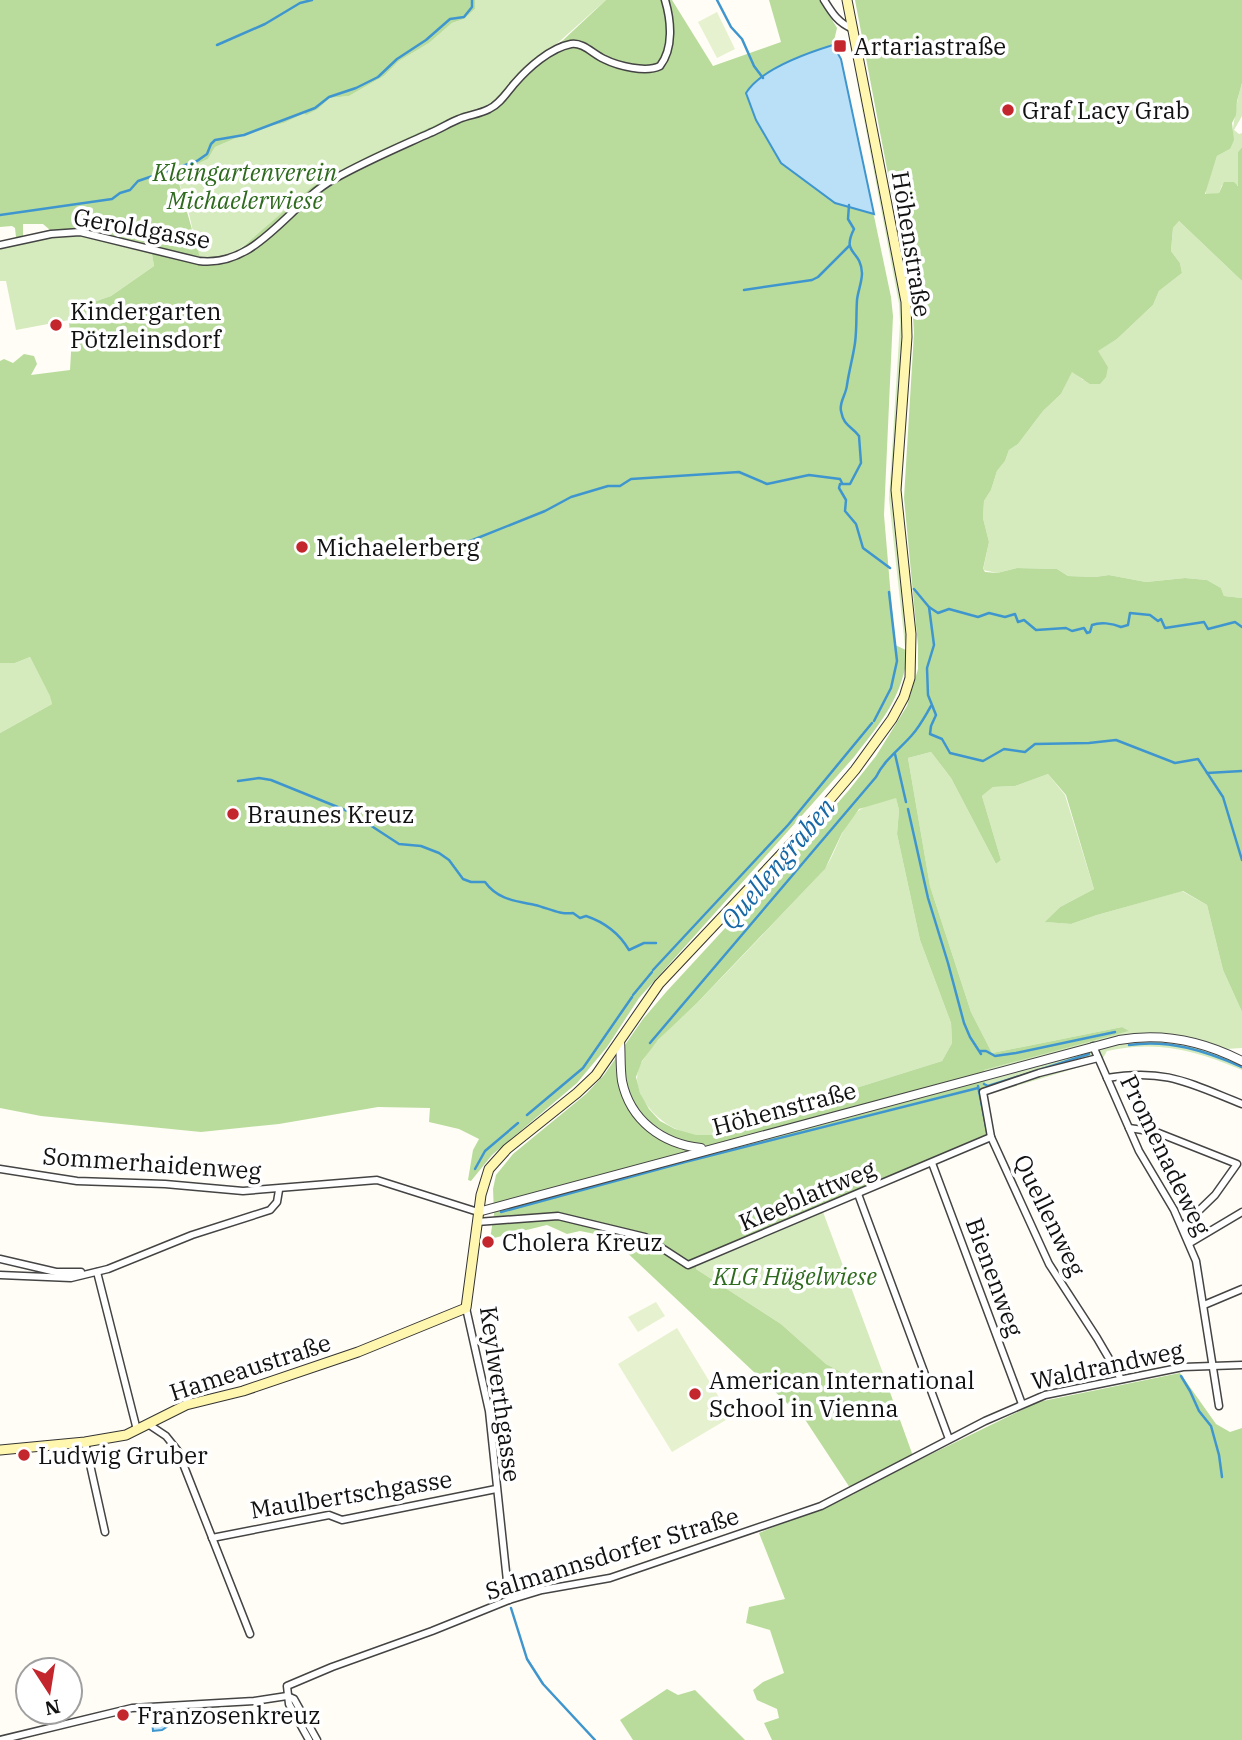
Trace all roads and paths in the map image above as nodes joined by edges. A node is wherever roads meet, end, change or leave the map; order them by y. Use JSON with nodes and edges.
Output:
{"nodes":[{"id":1,"x":665,"y":0,"type":"edge"},
{"id":2,"x":824,"y":0,"type":"edge"},
{"id":3,"x":847,"y":0,"type":"edge"},
{"id":4,"x":853,"y":29,"type":"junction"},
{"id":5,"x":0,"y":245,"type":"edge"},
{"id":6,"x":620,"y":1041,"type":"junction"},
{"id":7,"x":1093,"y":1046,"type":"junction"},
{"id":8,"x":1098,"y":1058,"type":"junction"},
{"id":9,"x":1242,"y":1061,"type":"edge"},
{"id":10,"x":1107,"y":1078,"type":"junction"},
{"id":11,"x":1242,"y":1104,"type":"edge"},
{"id":12,"x":1129,"y":1128,"type":"junction"},
{"id":13,"x":991,"y":1138,"type":"junction"},
{"id":14,"x":707,"y":1149,"type":"junction"},
{"id":15,"x":932,"y":1163,"type":"junction"},
{"id":16,"x":0,"y":1168,"type":"edge"},
{"id":17,"x":279,"y":1190,"type":"junction"},
{"id":18,"x":858,"y":1194,"type":"junction"},
{"id":19,"x":478,"y":1212,"type":"junction"},
{"id":20,"x":1242,"y":1212,"type":"edge"},
{"id":21,"x":477,"y":1222,"type":"junction"},
{"id":22,"x":1182,"y":1226,"type":"junction"},
{"id":23,"x":1190,"y":1243,"type":"junction"},
{"id":24,"x":0,"y":1259,"type":"edge"},
{"id":25,"x":97,"y":1272,"type":"junction"},
{"id":26,"x":0,"y":1275,"type":"edge"},
{"id":27,"x":1242,"y":1289,"type":"edge"},
{"id":28,"x":1203,"y":1305,"type":"junction"},
{"id":29,"x":466,"y":1308,"type":"junction"},
{"id":30,"x":1213,"y":1365,"type":"junction"},
{"id":31,"x":1242,"y":1365,"type":"edge"},
{"id":32,"x":1121,"y":1380,"type":"junction"},
{"id":33,"x":1022,"y":1404,"type":"junction"},
{"id":34,"x":1219,"y":1406,"type":"dead end"},
{"id":35,"x":148,"y":1424,"type":"junction"},
{"id":36,"x":137,"y":1430,"type":"junction"},
{"id":37,"x":949,"y":1439,"type":"junction"},
{"id":38,"x":85,"y":1442,"type":"junction"},
{"id":39,"x":0,"y":1450,"type":"edge"},
{"id":40,"x":496,"y":1489,"type":"junction"},
{"id":41,"x":757,"y":1529,"type":"joint"},
{"id":42,"x":105,"y":1532,"type":"dead end"},
{"id":43,"x":212,"y":1538,"type":"junction"},
{"id":44,"x":509,"y":1600,"type":"junction"},
{"id":45,"x":250,"y":1634,"type":"dead end"},
{"id":46,"x":287,"y":1696,"type":"junction"},
{"id":47,"x":0,"y":1740,"type":"edge"},
{"id":48,"x":309,"y":1740,"type":"edge"},
{"id":49,"x":317,"y":1740,"type":"edge"}],
"edges":[{"from":1,"to":5,"type":"street","name":"Geroldgasse"},
{"from":2,"to":4,"type":"street"},
{"from":3,"to":4,"type":"main road","name":"Höhenstraße"},
{"from":4,"to":6,"type":"main road","name":"Höhenstraße"},
{"from":6,"to":14,"type":"street","name":"Höhenstraße"},
{"from":6,"to":19,"type":"main road","name":"Keylwerthgasse"},
{"from":7,"to":8,"type":"street","name":"Promenadeweg"},
{"from":7,"to":9,"type":"street","name":"Höhenstraße"},
{"from":7,"to":14,"type":"street","name":"Höhenstraße"},
{"from":8,"to":10,"type":"street","name":"Promenadeweg"},
{"from":8,"to":13,"type":"street"},
{"from":10,"to":11,"type":"street"},
{"from":10,"to":12,"type":"street","name":"Promenadeweg"},
{"from":12,"to":22,"type":"street","name":"Promenadeweg"},
{"from":12,"to":22,"type":"street"},
{"from":13,"to":15,"type":"street","name":"Kleeblattweg"},
{"from":13,"to":32,"type":"street","name":"Quellenweg"},
{"from":14,"to":19,"type":"street"},
{"from":15,"to":18,"type":"street","name":"Kleeblattweg"},
{"from":15,"to":33,"type":"street","name":"Bienenweg"},
{"from":16,"to":17,"type":"street","name":"Sommerhaidenweg"},
{"from":17,"to":19,"type":"street","name":"Sommerhaidenweg"},
{"from":17,"to":25,"type":"street"},
{"from":18,"to":21,"type":"street","name":"Kleeblattweg"},
{"from":18,"to":37,"type":"street"},
{"from":19,"to":21,"type":"main road","name":"Keylwerthgasse"},
{"from":20,"to":23,"type":"street"},
{"from":21,"to":29,"type":"main road","name":"Keylwerthgasse"},
{"from":22,"to":23,"type":"street","name":"Promenadeweg"},
{"from":23,"to":28,"type":"street","name":"Promenadeweg"},
{"from":24,"to":25,"type":"street"},
{"from":25,"to":26,"type":"street"},
{"from":25,"to":36,"type":"street"},
{"from":27,"to":28,"type":"street"},
{"from":28,"to":30,"type":"street","name":"Promenadeweg"},
{"from":29,"to":35,"type":"main road","name":"Hameaustraße"},
{"from":29,"to":40,"type":"street","name":"Keylwerthgasse"},
{"from":30,"to":31,"type":"street","name":"Waldrandweg"},
{"from":30,"to":32,"type":"street","name":"Waldrandweg"},
{"from":30,"to":34,"type":"street","name":"Promenadeweg"},
{"from":32,"to":33,"type":"street","name":"Waldrandweg"},
{"from":33,"to":37,"type":"street","name":"Waldrandweg"},
{"from":35,"to":36,"type":"main road","name":"Hameaustraße"},
{"from":35,"to":43,"type":"street"},
{"from":36,"to":38,"type":"main road","name":"Hameaustraße"},
{"from":37,"to":41,"type":"street","name":"Waldrandweg"},
{"from":38,"to":39,"type":"main road","name":"Hameaustraße"},
{"from":38,"to":42,"type":"street"},
{"from":40,"to":43,"type":"street","name":"Maulbertschgasse"},
{"from":40,"to":44,"type":"street","name":"Keylwerthgasse"},
{"from":41,"to":44,"type":"street","name":"Salmannsdorfer Straße"},
{"from":43,"to":45,"type":"street"},
{"from":44,"to":46,"type":"street","name":"Salmannsdorfer Straße"},
{"from":46,"to":47,"type":"street"},
{"from":46,"to":48,"type":"street"},
{"from":46,"to":49,"type":"street"}]}
